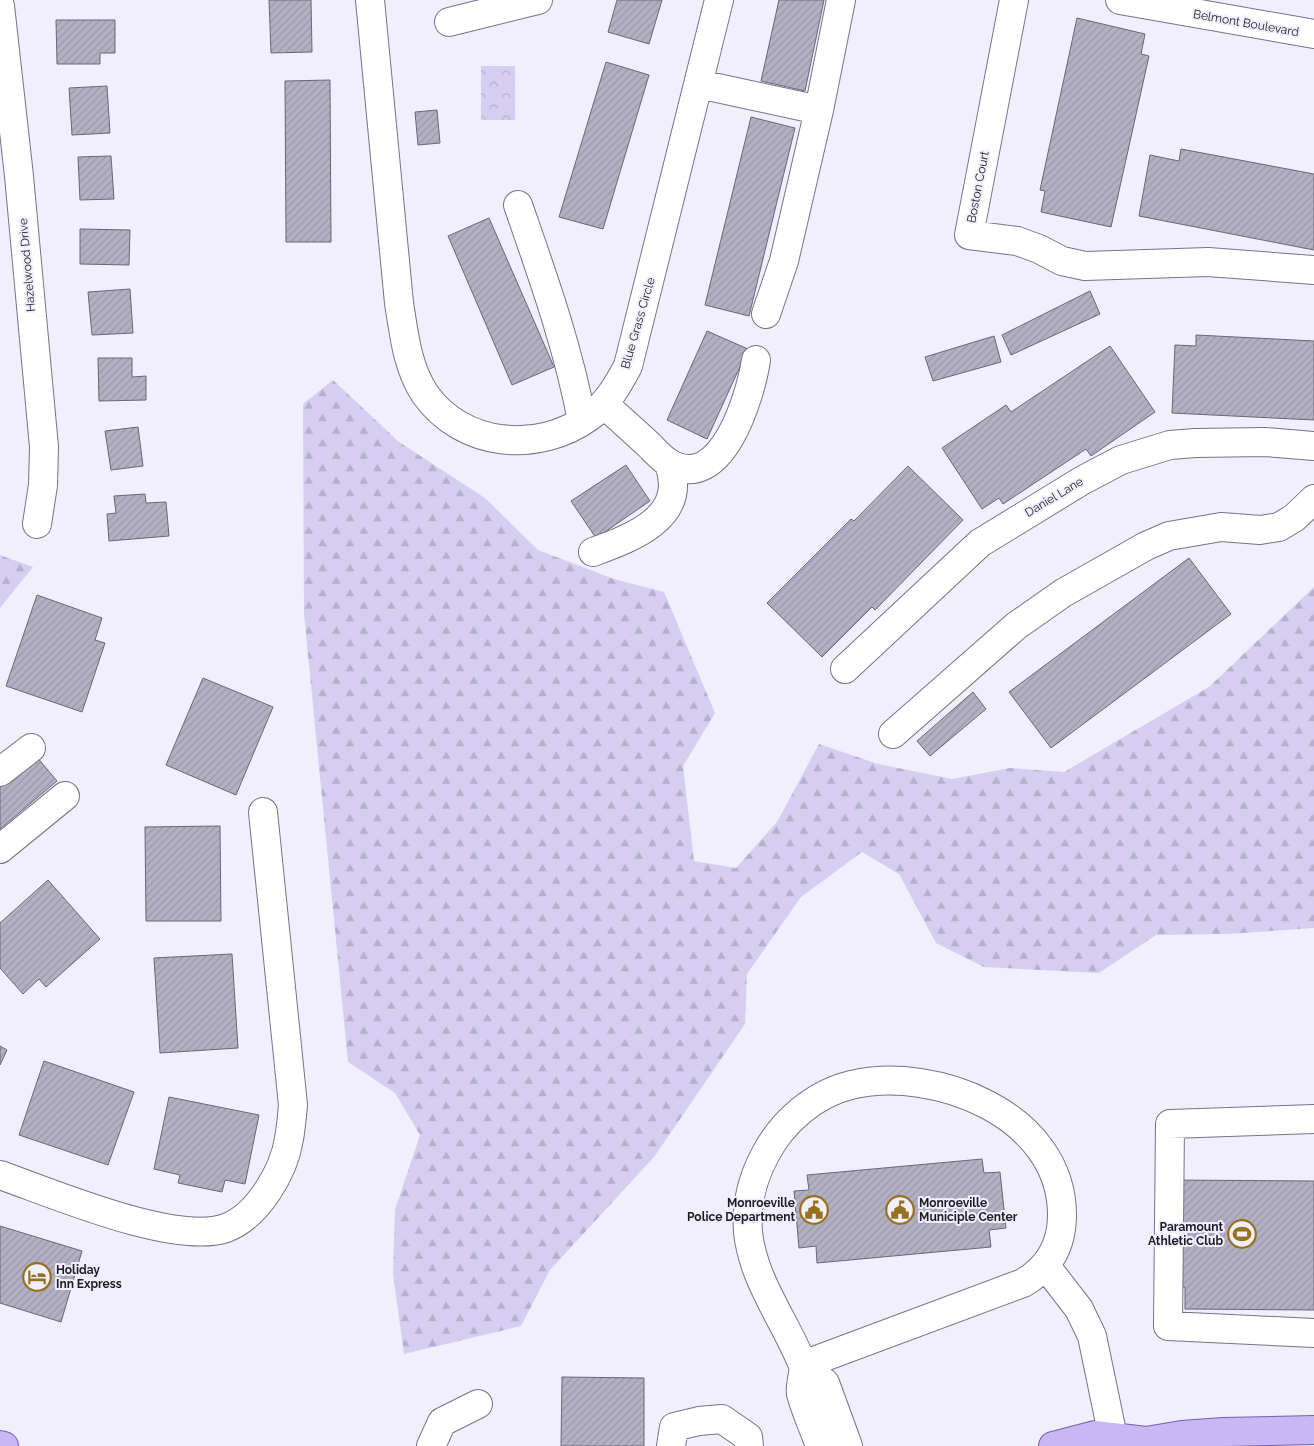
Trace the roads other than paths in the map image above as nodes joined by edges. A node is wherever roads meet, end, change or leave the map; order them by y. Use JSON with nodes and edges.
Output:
{"nodes":[{"id":1,"x":370,"y":0,"type":"edge"},
{"id":2,"x":538,"y":0,"type":"edge"},
{"id":3,"x":719,"y":0,"type":"edge"},
{"id":4,"x":841,"y":0,"type":"edge"},
{"id":5,"x":1014,"y":0,"type":"edge"},
{"id":6,"x":1120,"y":0,"type":"edge"},
{"id":7,"x":0,"y":6,"type":"edge"},
{"id":8,"x":449,"y":22,"type":"dead end"},
{"id":9,"x":1314,"y":34,"type":"edge"},
{"id":10,"x":698,"y":84,"type":"junction"},
{"id":11,"x":819,"y":110,"type":"junction"},
{"id":12,"x":10,"y":177,"type":"edge"},
{"id":13,"x":518,"y":205,"type":"dead end"},
{"id":14,"x":1314,"y":270,"type":"edge"},
{"id":15,"x":766,"y":314,"type":"dead end"},
{"id":16,"x":756,"y":360,"type":"dead end"},
{"id":17,"x":604,"y":404,"type":"junction"},
{"id":18,"x":582,"y":422,"type":"junction"},
{"id":19,"x":1314,"y":446,"type":"edge"},
{"id":20,"x":669,"y":464,"type":"junction"},
{"id":21,"x":1314,"y":499,"type":"edge"},
{"id":22,"x":37,"y":524,"type":"dead end"},
{"id":23,"x":594,"y":552,"type":"dead end"},
{"id":24,"x":845,"y":669,"type":"dead end"},
{"id":25,"x":893,"y":734,"type":"dead end"},
{"id":26,"x":31,"y":748,"type":"dead end"},
{"id":27,"x":0,"y":772,"type":"edge"},
{"id":28,"x":65,"y":796,"type":"dead end"},
{"id":29,"x":263,"y":812,"type":"dead end"},
{"id":30,"x":0,"y":849,"type":"edge"},
{"id":31,"x":1314,"y":1119,"type":"edge"},
{"id":32,"x":0,"y":1175,"type":"edge"},
{"id":33,"x":1045,"y":1265,"type":"junction"},
{"id":34,"x":1314,"y":1332,"type":"edge"},
{"id":35,"x":803,"y":1365,"type":"junction"},
{"id":36,"x":478,"y":1404,"type":"dead end"},
{"id":37,"x":1314,"y":1430,"type":"edge"},
{"id":38,"x":1113,"y":1437,"type":"junction"},
{"id":39,"x":1143,"y":1444,"type":"edge"},
{"id":40,"x":0,"y":1445,"type":"edge"},
{"id":41,"x":4,"y":1446,"type":"edge"},
{"id":42,"x":431,"y":1446,"type":"edge"},
{"id":43,"x":671,"y":1446,"type":"edge"},
{"id":44,"x":749,"y":1446,"type":"edge"},
{"id":45,"x":820,"y":1446,"type":"edge"},
{"id":46,"x":848,"y":1446,"type":"edge"},
{"id":47,"x":1053,"y":1446,"type":"edge"}],
"edges":[{"from":1,"to":18,"type":"street","name":"Blue Grass Circle"},
{"from":2,"to":8,"type":"street"},
{"from":3,"to":10,"type":"street","name":"Blue Grass Circle"},
{"from":4,"to":11,"type":"street"},
{"from":5,"to":14,"type":"street","name":"Boston Court"},
{"from":6,"to":9,"type":"street","name":"Belmont Boulevard"},
{"from":7,"to":12,"type":"street","name":"Hazelwood Drive"},
{"from":10,"to":11,"type":"street"},
{"from":10,"to":17,"type":"street","name":"Blue Grass Circle"},
{"from":11,"to":15,"type":"street"},
{"from":12,"to":22,"type":"street","name":"Hazelwood Drive"},
{"from":13,"to":18,"type":"street"},
{"from":16,"to":20,"type":"street"},
{"from":17,"to":18,"type":"street","name":"Blue Grass Circle"},
{"from":17,"to":20,"type":"street"},
{"from":19,"to":24,"type":"street","name":"Daniel Lane"},
{"from":20,"to":23,"type":"street"},
{"from":21,"to":25,"type":"street"},
{"from":26,"to":27,"type":"street"},
{"from":28,"to":30,"type":"street"},
{"from":29,"to":32,"type":"street"},
{"from":31,"to":34,"type":"street"},
{"from":33,"to":35,"type":"street"},
{"from":33,"to":35,"type":"street"},
{"from":33,"to":38,"type":"street"},
{"from":35,"to":45,"type":"street"},
{"from":35,"to":46,"type":"street"},
{"from":36,"to":42,"type":"street"},
{"from":37,"to":39,"type":"main road"},
{"from":38,"to":39,"type":"main road"},
{"from":38,"to":47,"type":"main road"},
{"from":40,"to":41,"type":"main road"},
{"from":43,"to":44,"type":"street"}]}
